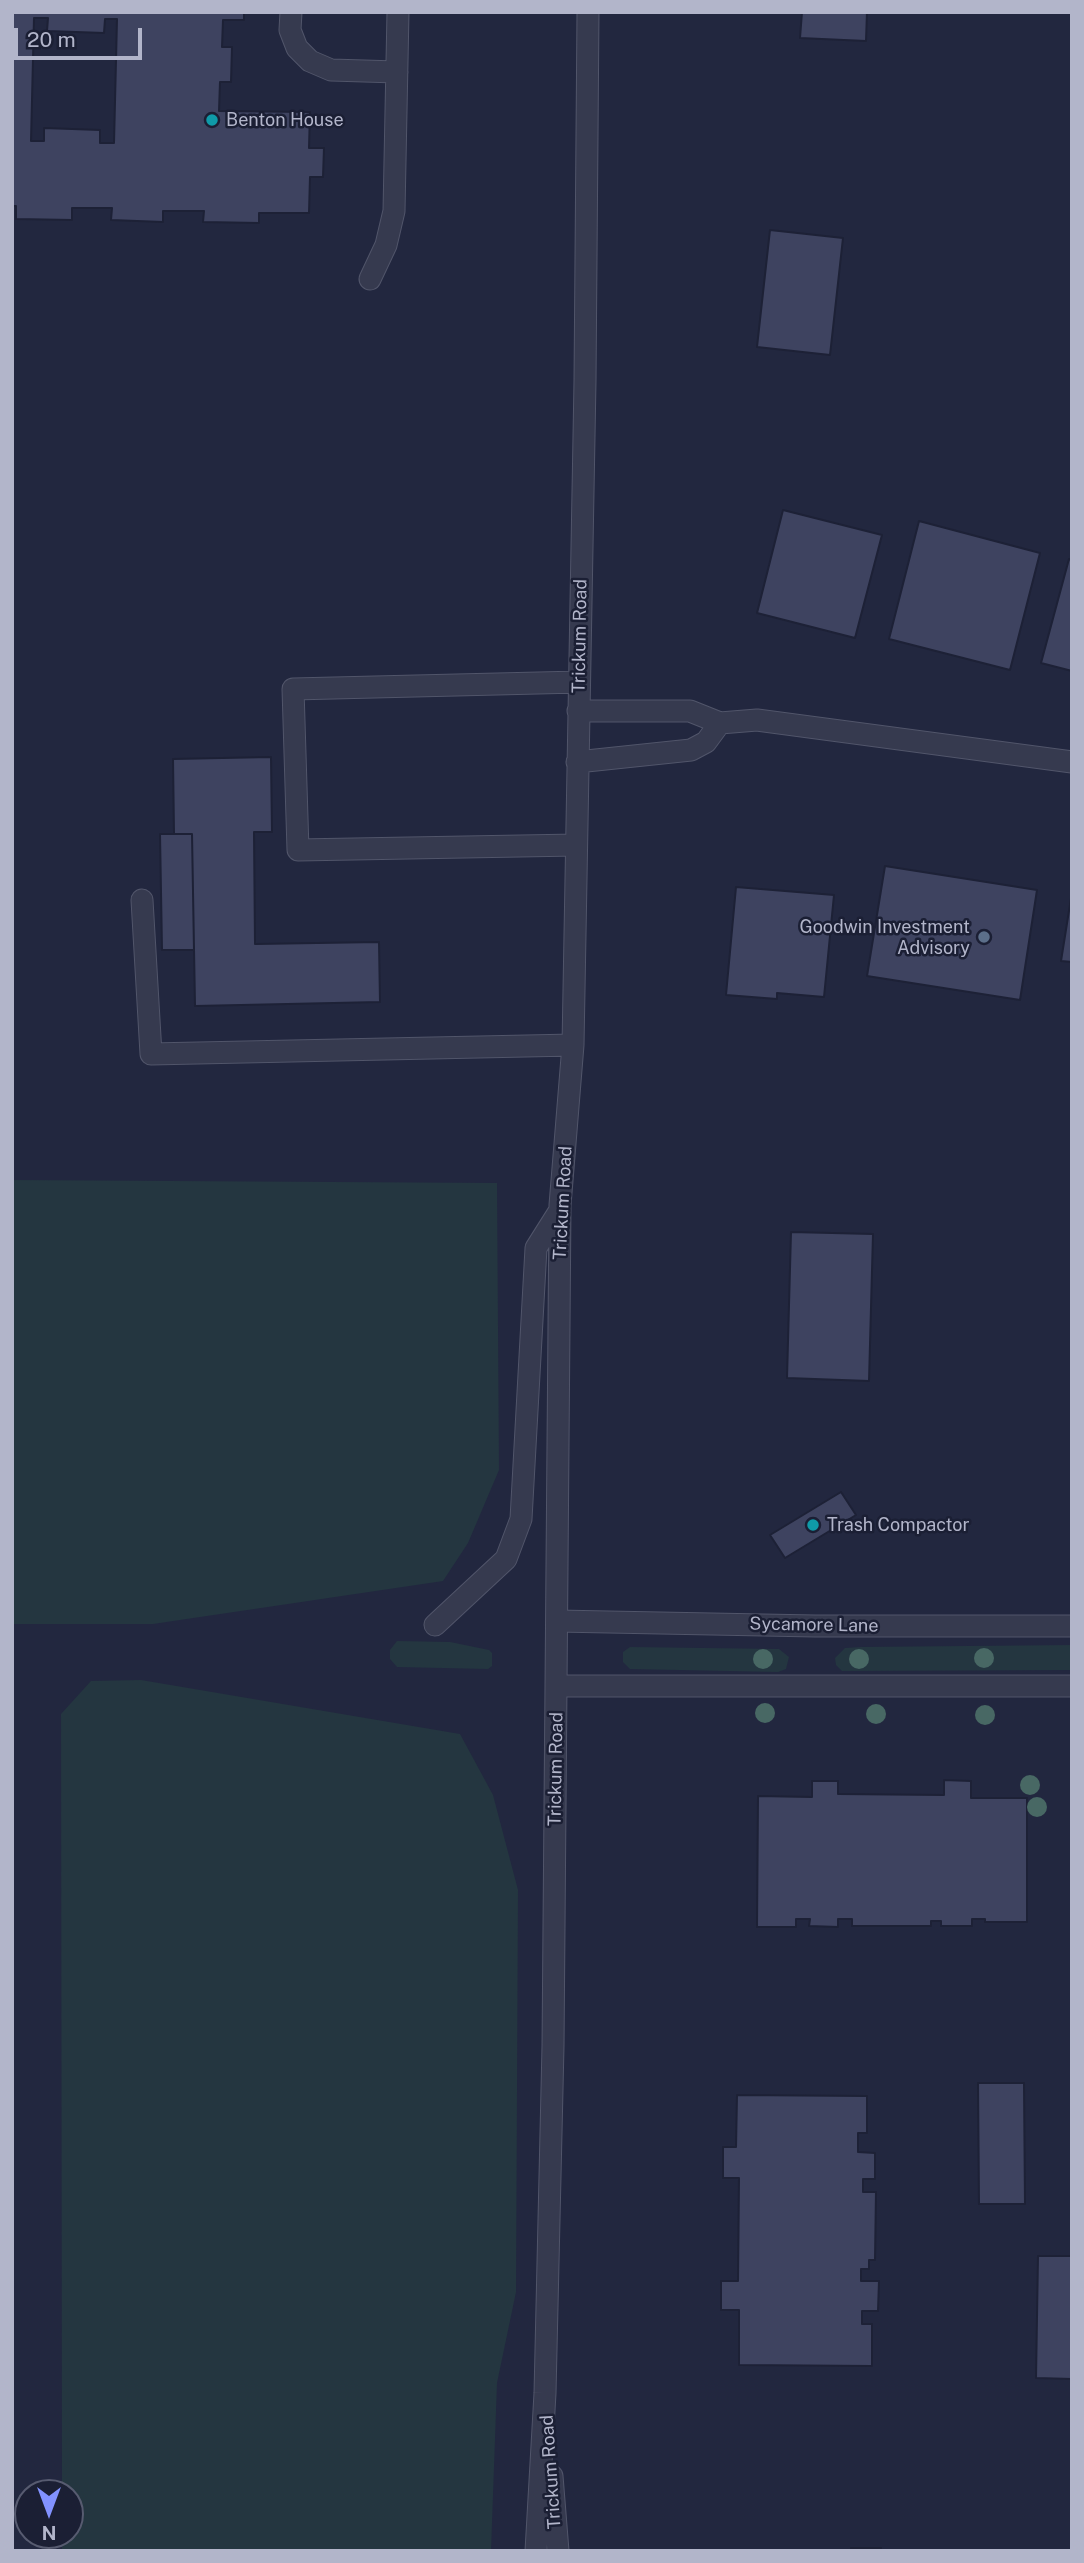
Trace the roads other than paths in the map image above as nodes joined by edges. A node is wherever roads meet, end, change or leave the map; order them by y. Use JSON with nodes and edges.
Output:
{"nodes":[{"id":1,"x":291,"y":12,"type":"edge"},
{"id":2,"x":398,"y":12,"type":"edge"},
{"id":3,"x":588,"y":12,"type":"edge"},
{"id":4,"x":397,"y":72,"type":"junction"},
{"id":5,"x":370,"y":279,"type":"dead end"},
{"id":6,"x":579,"y":682,"type":"junction"},
{"id":7,"x":578,"y":710,"type":"junction"},
{"id":8,"x":720,"y":723,"type":"junction"},
{"id":9,"x":577,"y":762,"type":"junction"},
{"id":10,"x":1072,"y":762,"type":"edge"},
{"id":11,"x":576,"y":845,"type":"junction"},
{"id":12,"x":142,"y":900,"type":"dead end"},
{"id":13,"x":573,"y":1045,"type":"junction"},
{"id":14,"x":560,"y":1210,"type":"junction"},
{"id":15,"x":557,"y":1620,"type":"junction"},
{"id":16,"x":435,"y":1625,"type":"dead end"},
{"id":17,"x":1072,"y":1626,"type":"edge"},
{"id":18,"x":557,"y":1686,"type":"junction"},
{"id":19,"x":1072,"y":1686,"type":"edge"},
{"id":20,"x":545,"y":2393,"type":"junction"},
{"id":21,"x":536,"y":2551,"type":"edge"},
{"id":22,"x":558,"y":2551,"type":"edge"}],
"edges":[{"from":1,"to":4,"type":"street"},
{"from":2,"to":4,"type":"street"},
{"from":3,"to":6,"type":"street","name":"Trickum Road"},
{"from":4,"to":5,"type":"street"},
{"from":6,"to":7,"type":"street","name":"Trickum Road"},
{"from":6,"to":11,"type":"street"},
{"from":7,"to":8,"type":"street"},
{"from":7,"to":9,"type":"street","name":"Trickum Road"},
{"from":8,"to":9,"type":"street"},
{"from":8,"to":10,"type":"street"},
{"from":9,"to":11,"type":"street","name":"Trickum Road"},
{"from":11,"to":13,"type":"street","name":"Trickum Road"},
{"from":12,"to":13,"type":"street"},
{"from":13,"to":14,"type":"street","name":"Trickum Road"},
{"from":14,"to":15,"type":"street","name":"Trickum Road"},
{"from":14,"to":16,"type":"street"},
{"from":15,"to":17,"type":"street","name":"Sycamore Lane"},
{"from":15,"to":18,"type":"street","name":"Trickum Road"},
{"from":18,"to":19,"type":"street"},
{"from":18,"to":20,"type":"street","name":"Trickum Road"},
{"from":20,"to":21,"type":"street","name":"Trickum Road"},
{"from":20,"to":22,"type":"street","name":"Trickum Road"}]}
